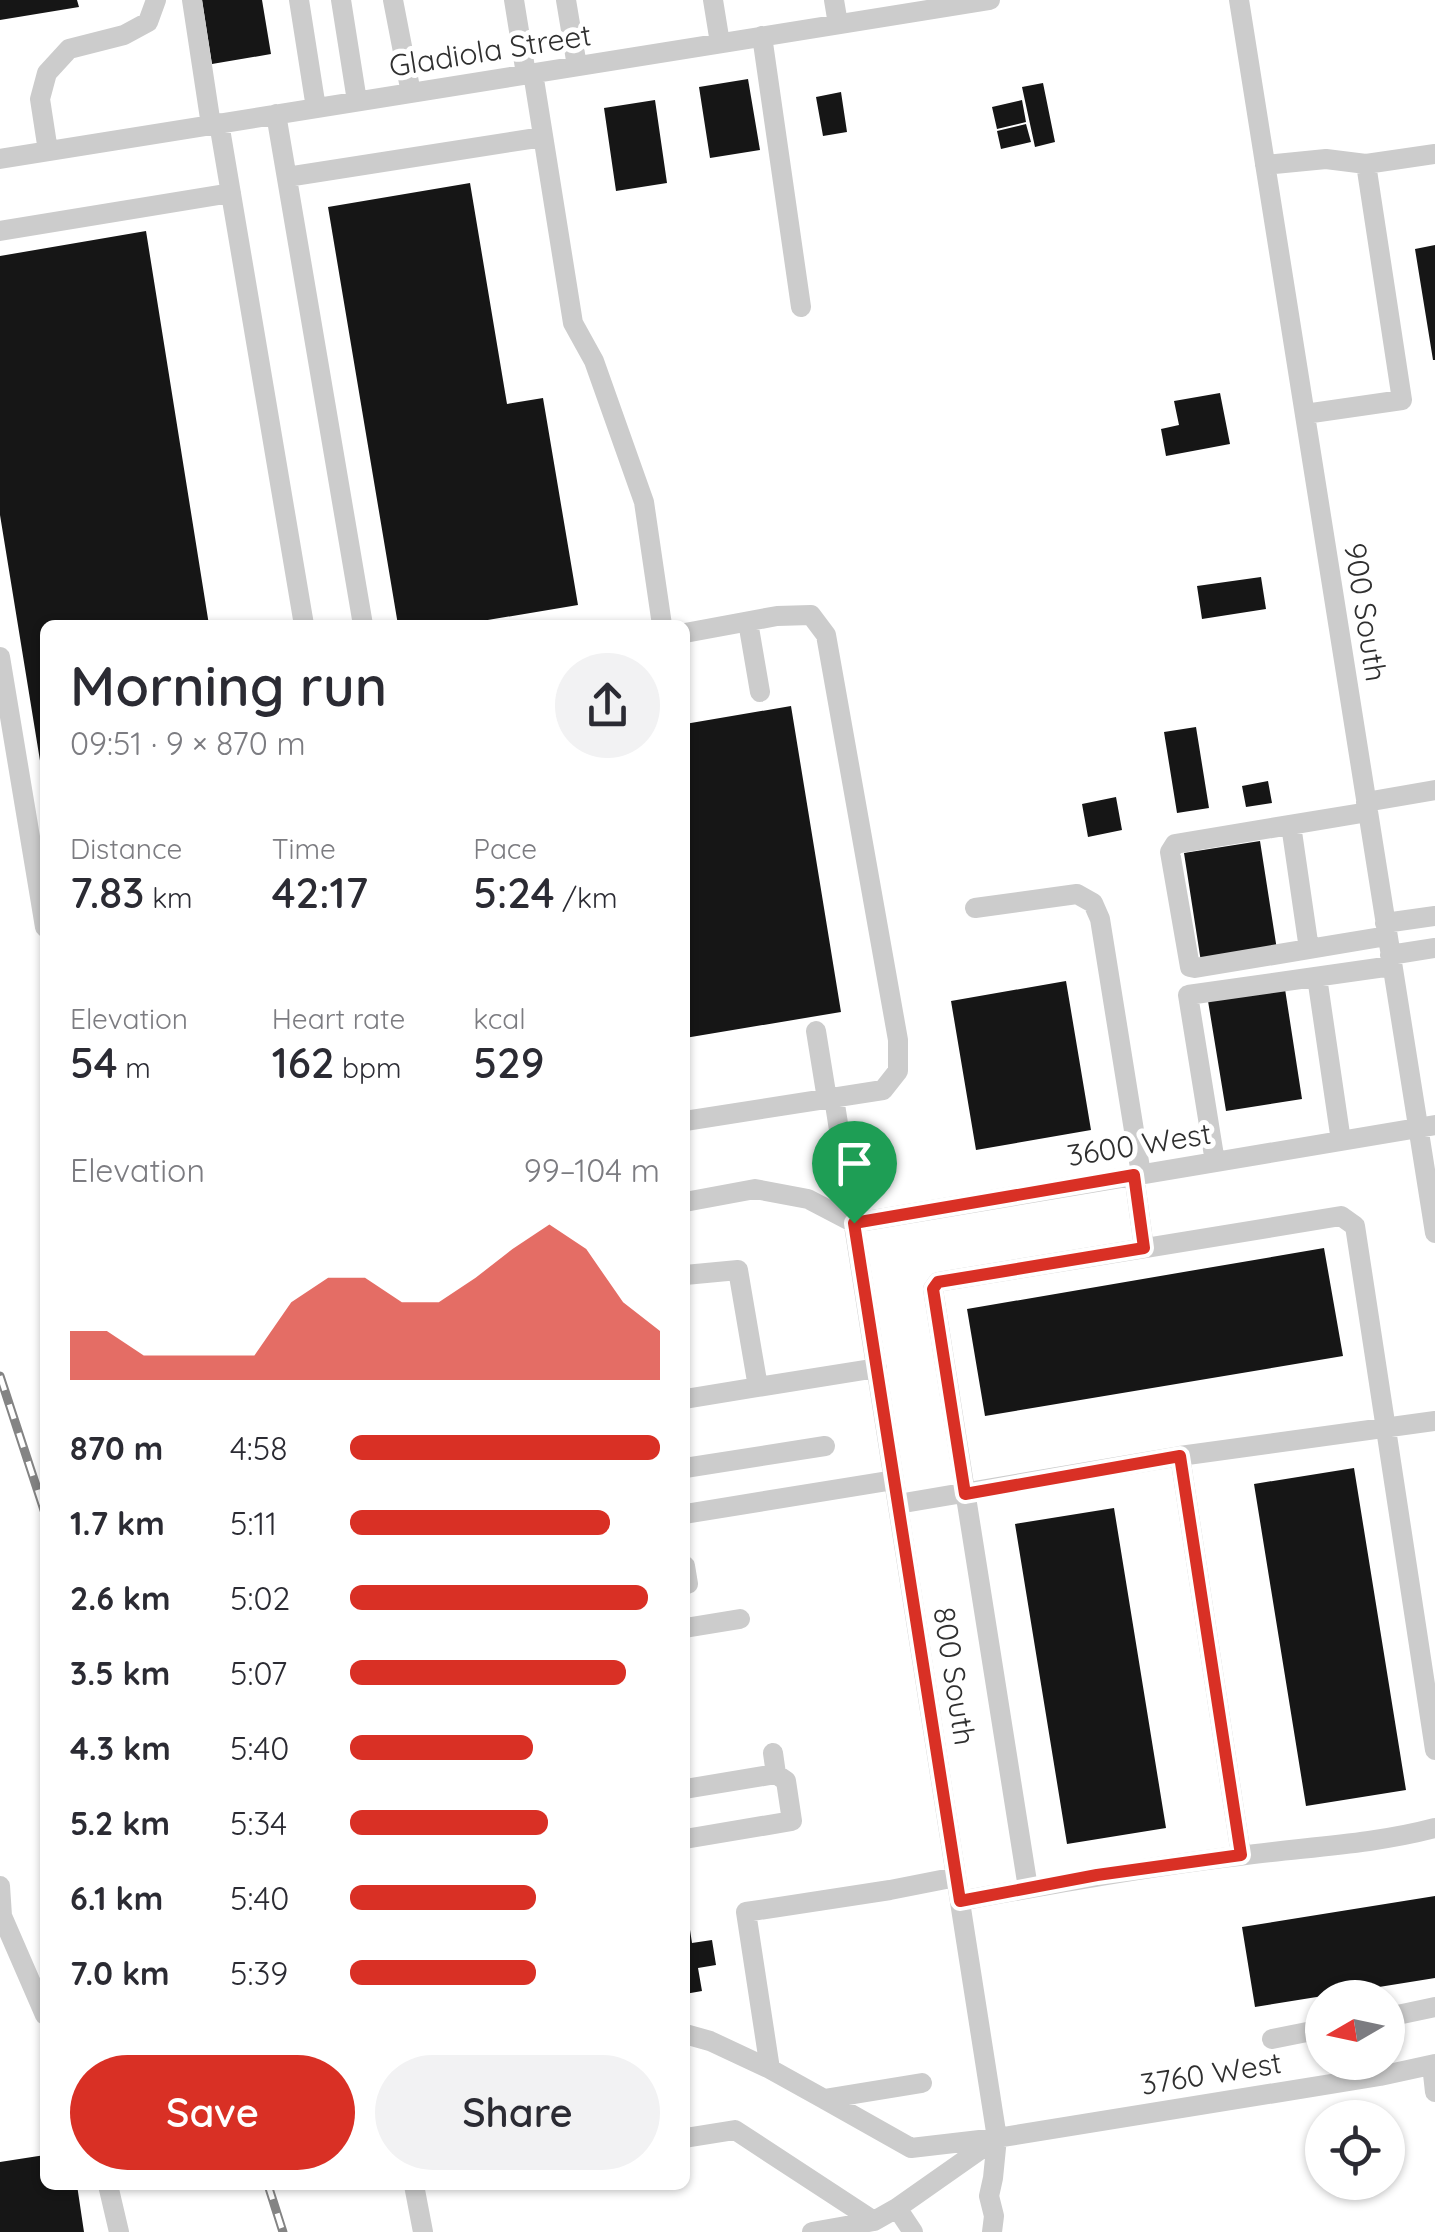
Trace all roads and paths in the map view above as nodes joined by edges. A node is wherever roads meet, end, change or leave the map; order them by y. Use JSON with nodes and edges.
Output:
{"nodes":[{"id":1,"x":156,"y":0,"type":"edge"},
{"id":2,"x":192,"y":0,"type":"edge"},
{"id":3,"x":299,"y":0,"type":"edge"},
{"id":4,"x":342,"y":0,"type":"edge"},
{"id":5,"x":393,"y":0,"type":"edge"},
{"id":6,"x":514,"y":0,"type":"edge"},
{"id":7,"x":566,"y":0,"type":"edge"},
{"id":8,"x":713,"y":0,"type":"edge"},
{"id":9,"x":834,"y":0,"type":"edge"},
{"id":10,"x":990,"y":0,"type":"edge"},
{"id":11,"x":1239,"y":0,"type":"edge"},
{"id":12,"x":966,"y":2,"type":"edge"},
{"id":13,"x":916,"y":6,"type":"edge"},
{"id":14,"x":838,"y":24,"type":"junction"},
{"id":15,"x":762,"y":36,"type":"junction"},
{"id":16,"x":720,"y":43,"type":"junction"},
{"id":17,"x":577,"y":66,"type":"junction"},
{"id":18,"x":530,"y":74,"type":"junction"},
{"id":19,"x":410,"y":93,"type":"junction"},
{"id":20,"x":357,"y":101,"type":"junction"},
{"id":21,"x":316,"y":108,"type":"junction"},
{"id":22,"x":276,"y":114,"type":"junction"},
{"id":23,"x":215,"y":124,"type":"junction"},
{"id":24,"x":543,"y":136,"type":"junction"},
{"id":25,"x":48,"y":151,"type":"junction"},
{"id":26,"x":1435,"y":154,"type":"edge"},
{"id":27,"x":0,"y":158,"type":"edge"},
{"id":28,"x":1366,"y":164,"type":"junction"},
{"id":29,"x":1265,"y":165,"type":"junction"},
{"id":30,"x":286,"y":176,"type":"junction"},
{"id":31,"x":231,"y":194,"type":"junction"},
{"id":32,"x":0,"y":230,"type":"edge"},
{"id":33,"x":801,"y":308,"type":"dead end"},
{"id":34,"x":1305,"y":414,"type":"junction"},
{"id":35,"x":303,"y":620,"type":"edge"},
{"id":36,"x":362,"y":620,"type":"edge"},
{"id":37,"x":661,"y":620,"type":"edge"},
{"id":38,"x":748,"y":622,"type":"junction"},
{"id":39,"x":690,"y":632,"type":"edge"},
{"id":40,"x":0,"y":657,"type":"edge"},
{"id":41,"x":760,"y":692,"type":"dead end"},
{"id":42,"x":1435,"y":790,"type":"edge"},
{"id":43,"x":1367,"y":807,"type":"junction"},
{"id":44,"x":1291,"y":825,"type":"junction"},
{"id":45,"x":40,"y":897,"type":"edge"},
{"id":46,"x":976,"y":908,"type":"dead end"},
{"id":47,"x":1435,"y":916,"type":"edge"},
{"id":48,"x":1389,"y":945,"type":"junction"},
{"id":49,"x":1435,"y":948,"type":"edge"},
{"id":50,"x":1309,"y":949,"type":"junction"},
{"id":51,"x":1317,"y":976,"type":"junction"},
{"id":52,"x":816,"y":1032,"type":"dead end"},
{"id":53,"x":830,"y":1098,"type":"junction"},
{"id":54,"x":690,"y":1120,"type":"edge"},
{"id":55,"x":1427,"y":1126,"type":"edge"},
{"id":56,"x":1341,"y":1140,"type":"junction"},
{"id":57,"x":1215,"y":1162,"type":"junction"},
{"id":58,"x":1138,"y":1175,"type":"junction"},
{"id":59,"x":690,"y":1201,"type":"edge"},
{"id":60,"x":854,"y":1223,"type":"junction"},
{"id":61,"x":1435,"y":1234,"type":"edge"},
{"id":62,"x":1144,"y":1248,"type":"junction"},
{"id":63,"x":690,"y":1275,"type":"edge"},
{"id":64,"x":876,"y":1368,"type":"junction"},
{"id":65,"x":758,"y":1387,"type":"junction"},
{"id":66,"x":690,"y":1398,"type":"edge"},
{"id":67,"x":1435,"y":1421,"type":"edge"},
{"id":68,"x":1386,"y":1427,"type":"junction"},
{"id":69,"x":825,"y":1446,"type":"dead end"},
{"id":70,"x":1180,"y":1456,"type":"junction"},
{"id":71,"x":690,"y":1467,"type":"edge"},
{"id":72,"x":894,"y":1480,"type":"junction"},
{"id":73,"x":965,"y":1494,"type":"junction"},
{"id":74,"x":898,"y":1504,"type":"junction"},
{"id":75,"x":690,"y":1513,"type":"edge"},
{"id":76,"x":740,"y":1619,"type":"dead end"},
{"id":77,"x":690,"y":1627,"type":"edge"},
{"id":78,"x":1435,"y":1750,"type":"edge"},
{"id":79,"x":690,"y":1788,"type":"edge"},
{"id":80,"x":1435,"y":1828,"type":"edge"},
{"id":81,"x":690,"y":1837,"type":"edge"},
{"id":82,"x":1241,"y":1855,"type":"junction"},
{"id":83,"x":956,"y":1877,"type":"junction"},
{"id":84,"x":0,"y":1886,"type":"edge"},
{"id":85,"x":1028,"y":1888,"type":"junction"},
{"id":86,"x":960,"y":1901,"type":"junction"},
{"id":87,"x":40,"y":2003,"type":"edge"},
{"id":88,"x":1435,"y":2008,"type":"edge"},
{"id":89,"x":1405,"y":2013,"type":"edge"},
{"id":90,"x":1305,"y":2032,"type":"edge"},
{"id":91,"x":690,"y":2035,"type":"edge"},
{"id":92,"x":1272,"y":2039,"type":"dead end"},
{"id":93,"x":710,"y":2041,"type":"junction"},
{"id":94,"x":690,"y":2047,"type":"edge"},
{"id":95,"x":1433,"y":2064,"type":"edge"},
{"id":96,"x":770,"y":2070,"type":"junction"},
{"id":97,"x":922,"y":2083,"type":"dead end"},
{"id":98,"x":1435,"y":2092,"type":"edge"},
{"id":99,"x":824,"y":2100,"type":"junction"},
{"id":100,"x":690,"y":2137,"type":"edge"},
{"id":101,"x":997,"y":2138,"type":"junction"},
{"id":102,"x":109,"y":2190,"type":"edge"},
{"id":103,"x":415,"y":2190,"type":"edge"},
{"id":104,"x":897,"y":2208,"type":"junction"},
{"id":105,"x":874,"y":2221,"type":"junction"},
{"id":106,"x":119,"y":2232,"type":"edge"},
{"id":107,"x":423,"y":2232,"type":"edge"},
{"id":108,"x":812,"y":2232,"type":"edge"},
{"id":109,"x":912,"y":2232,"type":"edge"},
{"id":110,"x":992,"y":2232,"type":"edge"}],
"edges":[{"from":1,"to":25,"type":"street"},
{"from":2,"to":23,"type":"street"},
{"from":3,"to":21,"type":"street"},
{"from":4,"to":20,"type":"street"},
{"from":5,"to":19,"type":"street"},
{"from":6,"to":18,"type":"street"},
{"from":7,"to":17,"type":"street"},
{"from":8,"to":16,"type":"street"},
{"from":9,"to":14,"type":"street"},
{"from":10,"to":12,"type":"street","name":"Gladiola Street"},
{"from":11,"to":29,"type":"street","name":"900 South"},
{"from":12,"to":13,"type":"street","name":"Gladiola Street"},
{"from":13,"to":14,"type":"street","name":"Gladiola Street"},
{"from":14,"to":15,"type":"street","name":"Gladiola Street"},
{"from":15,"to":16,"type":"street","name":"Gladiola Street"},
{"from":15,"to":33,"type":"street"},
{"from":16,"to":17,"type":"street","name":"Gladiola Street"},
{"from":17,"to":18,"type":"street","name":"Gladiola Street"},
{"from":18,"to":19,"type":"street","name":"Gladiola Street"},
{"from":18,"to":24,"type":"street"},
{"from":19,"to":20,"type":"street","name":"Gladiola Street"},
{"from":20,"to":21,"type":"street","name":"Gladiola Street"},
{"from":21,"to":22,"type":"street","name":"Gladiola Street"},
{"from":22,"to":23,"type":"street","name":"Gladiola Street"},
{"from":22,"to":30,"type":"street"},
{"from":23,"to":25,"type":"street","name":"Gladiola Street"},
{"from":23,"to":31,"type":"street"},
{"from":24,"to":30,"type":"street"},
{"from":24,"to":37,"type":"street"},
{"from":25,"to":27,"type":"street","name":"Gladiola Street"},
{"from":26,"to":28,"type":"street"},
{"from":28,"to":29,"type":"street"},
{"from":28,"to":34,"type":"street"},
{"from":29,"to":34,"type":"street","name":"900 South"},
{"from":30,"to":36,"type":"street"},
{"from":31,"to":32,"type":"street"},
{"from":31,"to":35,"type":"street"},
{"from":34,"to":43,"type":"street","name":"900 South"},
{"from":38,"to":39,"type":"street"},
{"from":38,"to":41,"type":"street"},
{"from":38,"to":53,"type":"street"},
{"from":40,"to":45,"type":"street"},
{"from":42,"to":43,"type":"street"},
{"from":43,"to":44,"type":"street"},
{"from":43,"to":48,"type":"street","name":"900 South"},
{"from":44,"to":50,"type":"street"},
{"from":44,"to":50,"type":"street"},
{"from":46,"to":58,"type":"street"},
{"from":47,"to":48,"type":"street"},
{"from":48,"to":49,"type":"street"},
{"from":48,"to":50,"type":"street"},
{"from":48,"to":51,"type":"street"},
{"from":48,"to":55,"type":"street","name":"900 South"},
{"from":51,"to":56,"type":"street"},
{"from":51,"to":57,"type":"street"},
{"from":52,"to":53,"type":"street","name":"800 South"},
{"from":53,"to":54,"type":"street"},
{"from":53,"to":60,"type":"street","name":"800 South"},
{"from":55,"to":56,"type":"street","name":"3600 West"},
{"from":55,"to":61,"type":"street","name":"900 South"},
{"from":56,"to":57,"type":"street","name":"3600 West"},
{"from":57,"to":58,"type":"street","name":"3600 West"},
{"from":58,"to":60,"type":"street","name":"3600 West"},
{"from":58,"to":62,"type":"street"},
{"from":59,"to":60,"type":"street"},
{"from":60,"to":64,"type":"street","name":"800 South"},
{"from":62,"to":68,"type":"street"},
{"from":62,"to":73,"type":"street"},
{"from":63,"to":65,"type":"street"},
{"from":64,"to":65,"type":"street"},
{"from":64,"to":72,"type":"street","name":"800 South"},
{"from":65,"to":66,"type":"street"},
{"from":67,"to":68,"type":"street"},
{"from":68,"to":70,"type":"street"},
{"from":68,"to":78,"type":"street"},
{"from":69,"to":71,"type":"street"},
{"from":70,"to":73,"type":"street"},
{"from":70,"to":82,"type":"street"},
{"from":72,"to":74,"type":"street","name":"800 South"},
{"from":72,"to":75,"type":"street"},
{"from":73,"to":74,"type":"street"},
{"from":73,"to":85,"type":"street"},
{"from":74,"to":83,"type":"street","name":"800 South"},
{"from":76,"to":77,"type":"street"},
{"from":79,"to":81,"type":"street"},
{"from":80,"to":82,"type":"street"},
{"from":82,"to":85,"type":"street"},
{"from":83,"to":86,"type":"street","name":"800 South"},
{"from":83,"to":96,"type":"street"},
{"from":84,"to":87,"type":"street"},
{"from":85,"to":86,"type":"street"},
{"from":86,"to":101,"type":"street","name":"800 South"},
{"from":88,"to":89,"type":"street"},
{"from":90,"to":92,"type":"street"},
{"from":91,"to":93,"type":"street","name":"3760 West"},
{"from":93,"to":94,"type":"street"},
{"from":93,"to":96,"type":"street","name":"3760 West"},
{"from":95,"to":98,"type":"street"},
{"from":95,"to":101,"type":"street","name":"3760 West"},
{"from":96,"to":99,"type":"street","name":"3760 West"},
{"from":97,"to":99,"type":"street"},
{"from":99,"to":101,"type":"street","name":"3760 West"},
{"from":100,"to":105,"type":"street"},
{"from":101,"to":104,"type":"street"},
{"from":101,"to":110,"type":"street","name":"800 South"},
{"from":102,"to":106,"type":"street"},
{"from":103,"to":107,"type":"street"},
{"from":104,"to":105,"type":"street"},
{"from":104,"to":109,"type":"street"},
{"from":105,"to":108,"type":"street"}]}
